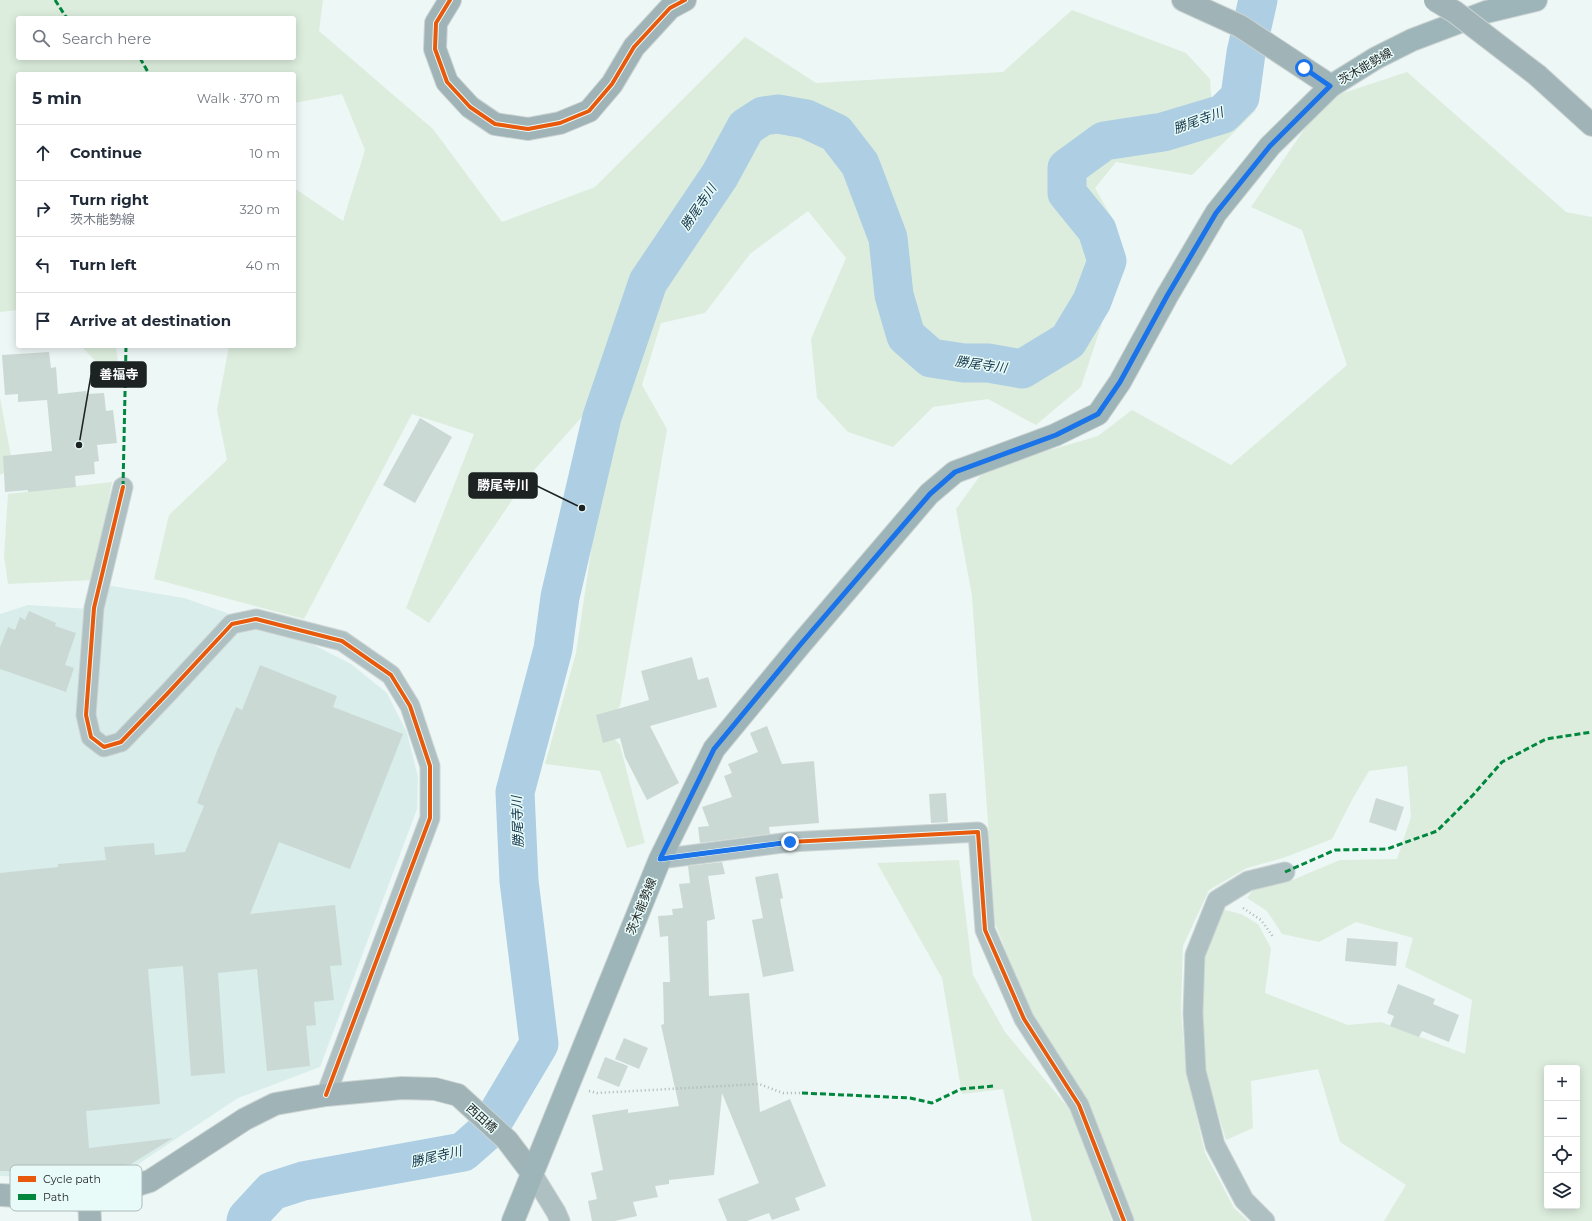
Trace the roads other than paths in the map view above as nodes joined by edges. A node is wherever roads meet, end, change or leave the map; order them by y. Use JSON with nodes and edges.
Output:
{"nodes":[{"id":1,"x":450,"y":0,"type":"edge"},
{"id":2,"x":685,"y":0,"type":"edge"},
{"id":3,"x":1435,"y":0,"type":"edge"},
{"id":4,"x":1536,"y":0,"type":"edge"},
{"id":5,"x":1186,"y":2,"type":"edge"},
{"id":6,"x":1330,"y":86,"type":"junction"},
{"id":7,"x":1592,"y":125,"type":"edge"},
{"id":8,"x":123,"y":486,"type":"dead end"},
{"id":9,"x":660,"y":859,"type":"junction"},
{"id":10,"x":1285,"y":872,"type":"dead end"},
{"id":11,"x":326,"y":1095,"type":"junction"},
{"id":12,"x":532,"y":1173,"type":"junction"},
{"id":13,"x":142,"y":1183,"type":"edge"},
{"id":14,"x":0,"y":1195,"type":"edge"},
{"id":15,"x":10,"y":1196,"type":"edge"},
{"id":16,"x":90,"y":1211,"type":"edge"},
{"id":17,"x":90,"y":1221,"type":"edge"},
{"id":18,"x":513,"y":1221,"type":"edge"},
{"id":19,"x":560,"y":1221,"type":"edge"},
{"id":20,"x":1124,"y":1221,"type":"edge"},
{"id":21,"x":1264,"y":1221,"type":"edge"}],
"edges":[{"from":1,"to":2,"type":"street"},
{"from":3,"to":7,"type":"street","bridge":true},
{"from":4,"to":6,"type":"main road","name":"茨木能勢線"},
{"from":5,"to":6,"type":"street"},
{"from":6,"to":9,"type":"main road","name":"茨木能勢線"},
{"from":8,"to":11,"type":"street"},
{"from":9,"to":12,"type":"main road","name":"茨木能勢線"},
{"from":9,"to":20,"type":"street"},
{"from":10,"to":21,"type":"street"},
{"from":11,"to":12,"type":"street","name":"西田橋"},
{"from":11,"to":13,"type":"street"},
{"from":12,"to":18,"type":"main road","name":"茨木能勢線"},
{"from":12,"to":19,"type":"street"},
{"from":14,"to":15,"type":"street"},
{"from":16,"to":17,"type":"street"}]}
